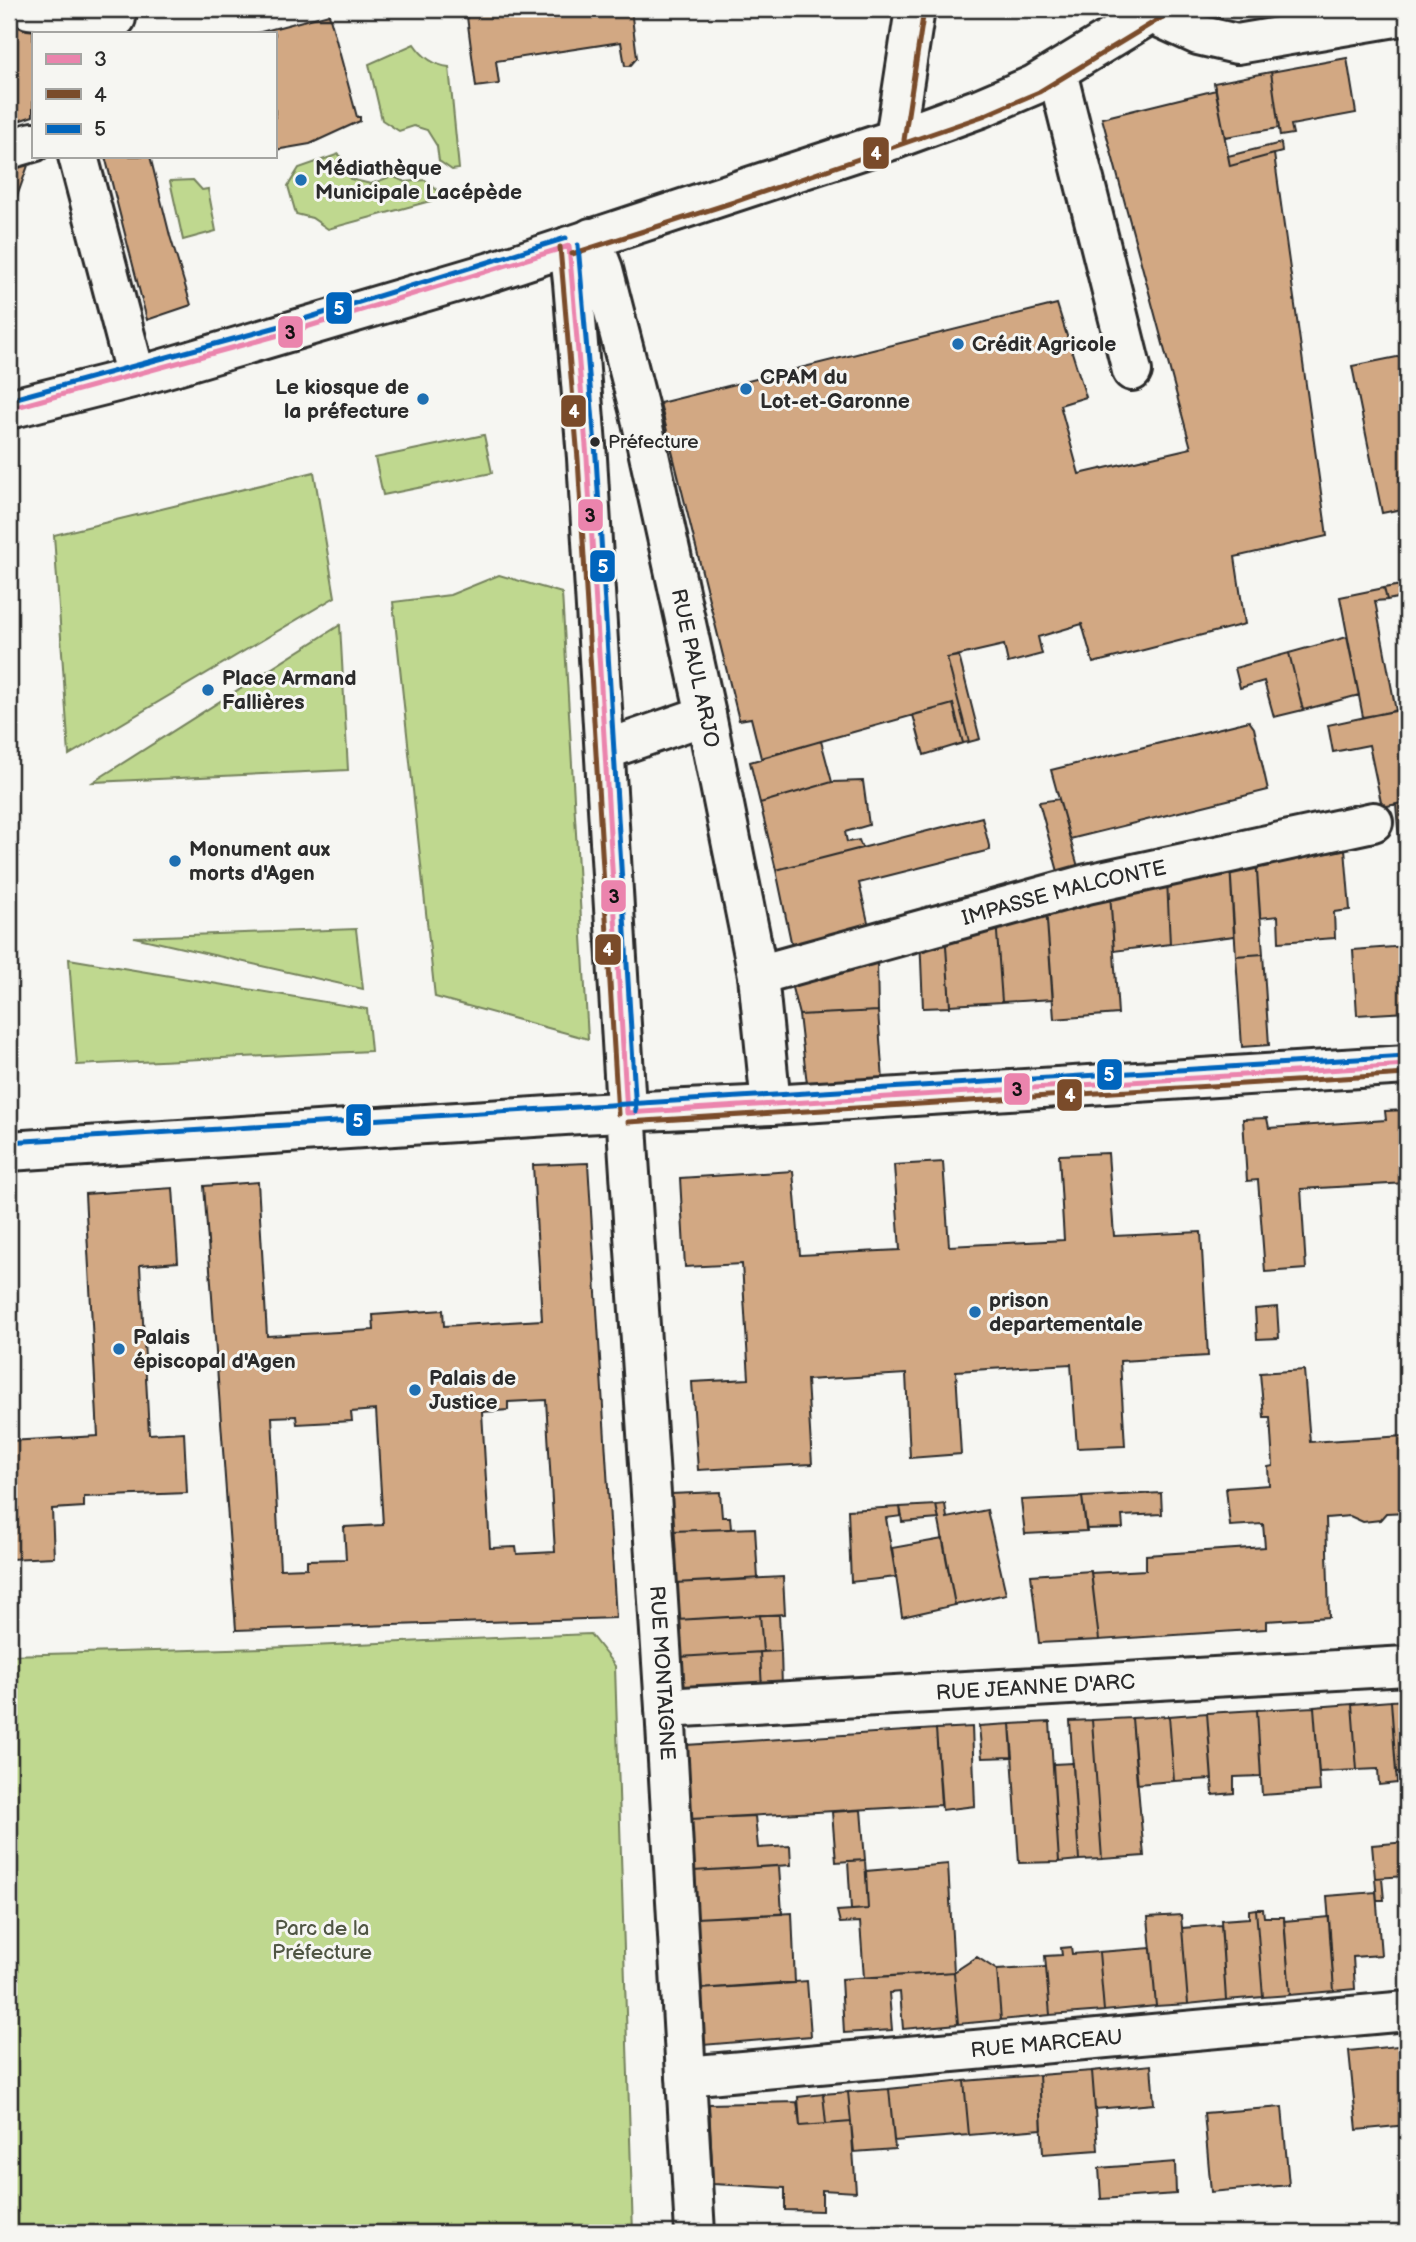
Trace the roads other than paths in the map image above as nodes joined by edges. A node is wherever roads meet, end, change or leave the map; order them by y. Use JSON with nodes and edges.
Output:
{"nodes":[{"id":1,"x":29,"y":9,"type":"edge"},
{"id":2,"x":915,"y":9,"type":"edge"},
{"id":3,"x":1155,"y":11,"type":"edge"},
{"id":4,"x":1407,"y":15,"type":"edge"},
{"id":5,"x":115,"y":20,"type":"edge"},
{"id":6,"x":1057,"y":72,"type":"junction"},
{"id":7,"x":895,"y":139,"type":"junction"},
{"id":8,"x":32,"y":142,"type":"edge"},
{"id":9,"x":9,"y":149,"type":"edge"},
{"id":10,"x":79,"y":158,"type":"edge"},
{"id":11,"x":580,"y":242,"type":"junction"},
{"id":12,"x":1132,"y":371,"type":"dead end"},
{"id":13,"x":136,"y":377,"type":"junction"},
{"id":14,"x":9,"y":409,"type":"edge"},
{"id":15,"x":706,"y":715,"type":"junction"},
{"id":16,"x":605,"y":750,"type":"junction"},
{"id":17,"x":1373,"y":822,"type":"dead end"},
{"id":18,"x":758,"y":975,"type":"junction"},
{"id":19,"x":1407,"y":1065,"type":"edge"},
{"id":20,"x":771,"y":1105,"type":"junction"},
{"id":21,"x":627,"y":1113,"type":"junction"},
{"id":22,"x":9,"y":1151,"type":"edge"},
{"id":23,"x":1407,"y":1666,"type":"edge"},
{"id":24,"x":665,"y":1709,"type":"junction"},
{"id":25,"x":1407,"y":2011,"type":"edge"},
{"id":26,"x":686,"y":2076,"type":"junction"},
{"id":27,"x":695,"y":2233,"type":"edge"}],
"edges":[{"from":1,"to":5,"type":"street"},
{"from":2,"to":7,"type":"street"},
{"from":3,"to":4,"type":"street"},
{"from":3,"to":6,"type":"street"},
{"from":6,"to":7,"type":"street"},
{"from":6,"to":12,"type":"street"},
{"from":7,"to":11,"type":"street"},
{"from":8,"to":9,"type":"street"},
{"from":10,"to":13,"type":"street"},
{"from":11,"to":13,"type":"street"},
{"from":11,"to":15,"type":"street","name":"RUE PAUL ARJO"},
{"from":11,"to":16,"type":"street","name":"RUE MONTAIGNE"},
{"from":13,"to":14,"type":"street"},
{"from":15,"to":16,"type":"street"},
{"from":15,"to":18,"type":"street","name":"RUE PAUL ARJO"},
{"from":16,"to":21,"type":"street","name":"RUE MONTAIGNE"},
{"from":17,"to":18,"type":"street","name":"IMPASSE MALCONTE"},
{"from":18,"to":20,"type":"street","name":"RUE PAUL ARJO"},
{"from":19,"to":20,"type":"street"},
{"from":20,"to":21,"type":"street"},
{"from":21,"to":22,"type":"street"},
{"from":21,"to":24,"type":"street","name":"RUE MONTAIGNE"},
{"from":23,"to":24,"type":"street","name":"RUE JEANNE D'ARC"},
{"from":24,"to":26,"type":"street","name":"RUE MONTAIGNE"},
{"from":25,"to":26,"type":"street","name":"RUE MARCEAU"},
{"from":26,"to":27,"type":"street","name":"RUE MONTAIGNE"}]}
